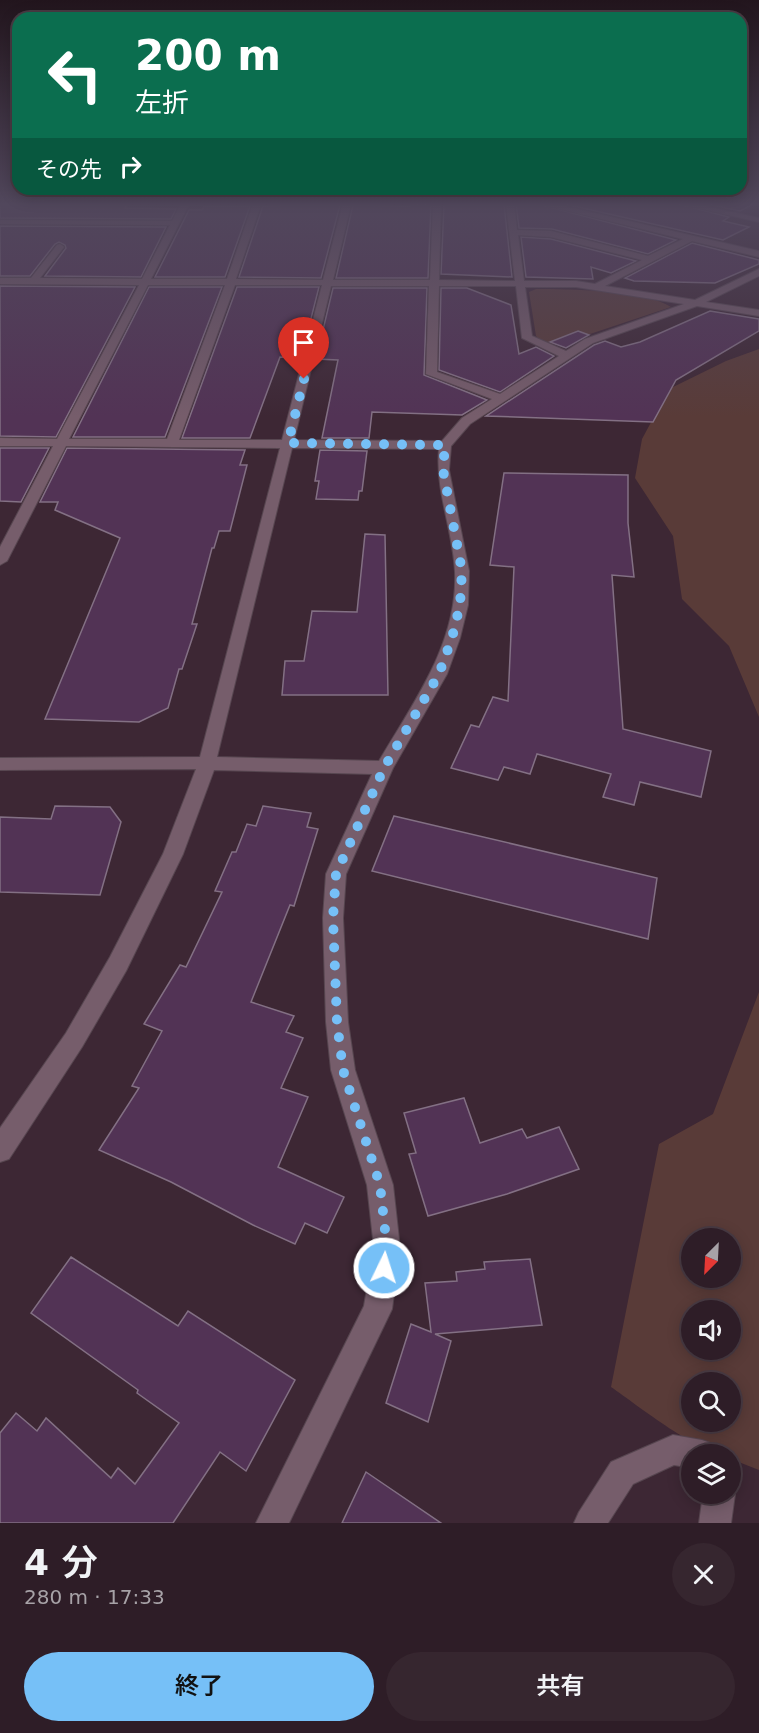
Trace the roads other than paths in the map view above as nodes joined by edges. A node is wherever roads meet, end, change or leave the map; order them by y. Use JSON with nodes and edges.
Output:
{"nodes":[{"id":1,"x":39,"y":275,"type":"edge"},
{"id":2,"x":148,"y":275,"type":"edge"},
{"id":3,"x":233,"y":275,"type":"edge"},
{"id":4,"x":329,"y":275,"type":"edge"},
{"id":5,"x":434,"y":275,"type":"edge"},
{"id":6,"x":520,"y":275,"type":"edge"},
{"id":7,"x":618,"y":275,"type":"edge"},
{"id":8,"x":756,"y":275,"type":"edge"},
{"id":9,"x":0,"y":281,"type":"edge"},
{"id":10,"x":33,"y":282,"type":"junction"},
{"id":11,"x":144,"y":282,"type":"junction"},
{"id":12,"x":231,"y":282,"type":"junction"},
{"id":13,"x":327,"y":283,"type":"junction"},
{"id":14,"x":434,"y":283,"type":"junction"},
{"id":15,"x":521,"y":284,"type":"junction"},
{"id":16,"x":598,"y":286,"type":"junction"},
{"id":17,"x":696,"y":303,"type":"junction"},
{"id":18,"x":759,"y":313,"type":"edge"},
{"id":19,"x":566,"y":355,"type":"junction"},
{"id":20,"x":500,"y":398,"type":"junction"},
{"id":21,"x":0,"y":442,"type":"edge"},
{"id":22,"x":172,"y":442,"type":"junction"},
{"id":23,"x":62,"y":443,"type":"junction"},
{"id":24,"x":288,"y":443,"type":"junction"},
{"id":25,"x":445,"y":445,"type":"junction"},
{"id":26,"x":0,"y":561,"type":"edge"},
{"id":27,"x":207,"y":763,"type":"junction"},
{"id":28,"x":0,"y":764,"type":"edge"},
{"id":29,"x":384,"y":768,"type":"junction"},
{"id":30,"x":0,"y":1150,"type":"edge"},
{"id":31,"x":681,"y":1451,"type":"edge"},
{"id":32,"x":718,"y":1504,"type":"edge"},
{"id":33,"x":272,"y":1523,"type":"edge"},
{"id":34,"x":590,"y":1523,"type":"edge"},
{"id":35,"x":715,"y":1523,"type":"edge"}],
"edges":[{"from":1,"to":10,"type":"street"},
{"from":2,"to":11,"type":"street"},
{"from":3,"to":12,"type":"street"},
{"from":4,"to":13,"type":"street"},
{"from":5,"to":14,"type":"street"},
{"from":6,"to":15,"type":"street"},
{"from":7,"to":16,"type":"street"},
{"from":8,"to":17,"type":"street"},
{"from":9,"to":10,"type":"street"},
{"from":10,"to":11,"type":"street"},
{"from":11,"to":12,"type":"street"},
{"from":11,"to":23,"type":"street"},
{"from":12,"to":13,"type":"street"},
{"from":12,"to":22,"type":"street"},
{"from":13,"to":14,"type":"street"},
{"from":13,"to":24,"type":"street"},
{"from":14,"to":15,"type":"street"},
{"from":14,"to":20,"type":"street"},
{"from":15,"to":16,"type":"street"},
{"from":15,"to":19,"type":"street"},
{"from":16,"to":17,"type":"street"},
{"from":17,"to":18,"type":"street"},
{"from":17,"to":19,"type":"street"},
{"from":19,"to":20,"type":"street"},
{"from":20,"to":25,"type":"street"},
{"from":21,"to":23,"type":"street"},
{"from":22,"to":23,"type":"street"},
{"from":22,"to":24,"type":"street"},
{"from":23,"to":26,"type":"street"},
{"from":24,"to":25,"type":"street"},
{"from":24,"to":27,"type":"street"},
{"from":25,"to":29,"type":"street"},
{"from":27,"to":28,"type":"street"},
{"from":27,"to":29,"type":"street"},
{"from":27,"to":30,"type":"street"},
{"from":29,"to":33,"type":"street"},
{"from":31,"to":34,"type":"street"},
{"from":32,"to":35,"type":"street"}]}
